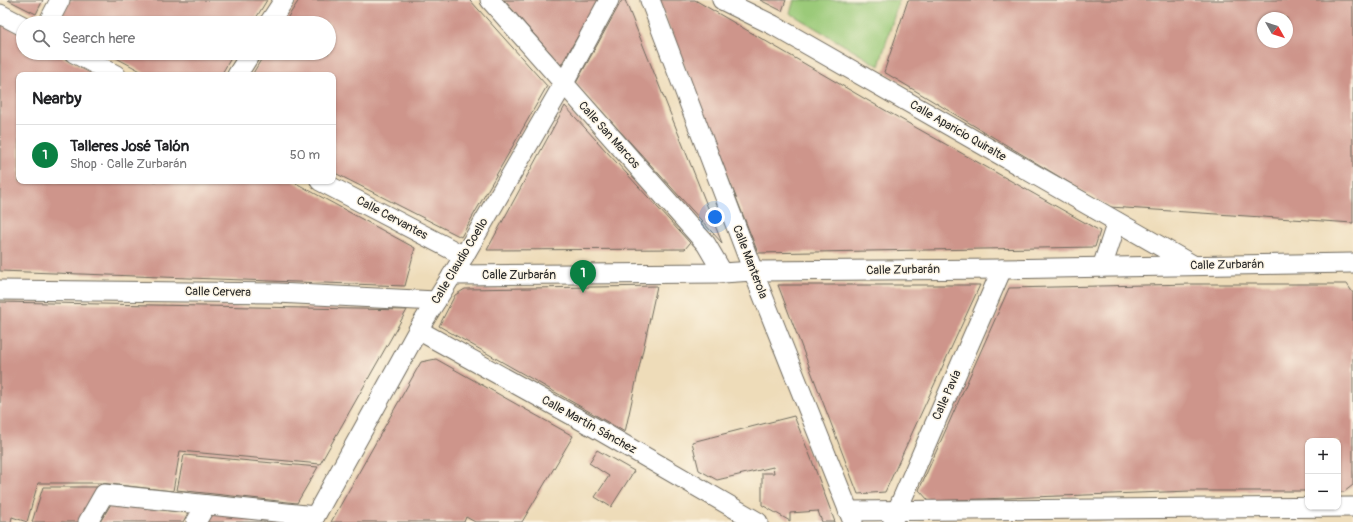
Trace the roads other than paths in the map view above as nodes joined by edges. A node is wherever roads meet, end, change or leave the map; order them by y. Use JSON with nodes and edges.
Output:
{"nodes":[{"id":1,"x":60,"y":0,"type":"edge"},
{"id":2,"x":284,"y":0,"type":"edge"},
{"id":3,"x":490,"y":0,"type":"edge"},
{"id":4,"x":610,"y":0,"type":"edge"},
{"id":5,"x":650,"y":0,"type":"edge"},
{"id":6,"x":722,"y":0,"type":"edge"},
{"id":7,"x":0,"y":14,"type":"edge"},
{"id":8,"x":52,"y":16,"type":"edge"},
{"id":9,"x":274,"y":16,"type":"edge"},
{"id":10,"x":16,"y":22,"type":"edge"},
{"id":11,"x":87,"y":60,"type":"edge"},
{"id":12,"x":247,"y":60,"type":"edge"},
{"id":13,"x":110,"y":72,"type":"edge"},
{"id":14,"x":239,"y":72,"type":"edge"},
{"id":15,"x":564,"y":83,"type":"junction"},
{"id":16,"x":326,"y":184,"type":"edge"},
{"id":17,"x":1117,"y":222,"type":"junction"},
{"id":18,"x":464,"y":256,"type":"junction"},
{"id":19,"x":1353,"y":262,"type":"edge"},
{"id":20,"x":1193,"y":265,"type":"junction"},
{"id":21,"x":1102,"y":267,"type":"junction"},
{"id":22,"x":1002,"y":269,"type":"junction"},
{"id":23,"x":753,"y":271,"type":"junction"},
{"id":24,"x":723,"y":273,"type":"junction"},
{"id":25,"x":452,"y":275,"type":"junction"},
{"id":26,"x":0,"y":290,"type":"edge"},
{"id":27,"x":436,"y":301,"type":"junction"},
{"id":28,"x":418,"y":330,"type":"junction"},
{"id":29,"x":206,"y":505,"type":"junction"},
{"id":30,"x":1353,"y":507,"type":"edge"},
{"id":31,"x":851,"y":516,"type":"edge"},
{"id":32,"x":894,"y":516,"type":"edge"},
{"id":33,"x":313,"y":519,"type":"edge"},
{"id":34,"x":88,"y":522,"type":"edge"},
{"id":35,"x":196,"y":522,"type":"edge"},
{"id":36,"x":758,"y":522,"type":"edge"}],
"edges":[{"from":1,"to":8,"type":"street"},
{"from":2,"to":9,"type":"street"},
{"from":3,"to":15,"type":"street","name":"Calle San Marcos"},
{"from":4,"to":15,"type":"street","name":"Calle Claudio Coello"},
{"from":5,"to":23,"type":"street","name":"Calle Manterola"},
{"from":6,"to":17,"type":"street","name":"Calle Aparicio Quiralte"},
{"from":7,"to":10,"type":"street"},
{"from":11,"to":13,"type":"street"},
{"from":12,"to":14,"type":"street"},
{"from":15,"to":18,"type":"street","name":"Calle Claudio Coello"},
{"from":15,"to":24,"type":"street","name":"Calle San Marcos"},
{"from":16,"to":18,"type":"street","name":"Calle Cervantes"},
{"from":17,"to":20,"type":"street","name":"Calle Aparicio Quiralte"},
{"from":17,"to":21,"type":"street"},
{"from":18,"to":25,"type":"street","name":"Calle Claudio Coello"},
{"from":19,"to":20,"type":"street","name":"Calle Zurbarán"},
{"from":20,"to":21,"type":"street","name":"Calle Zurbarán"},
{"from":21,"to":22,"type":"street","name":"Calle Zurbarán"},
{"from":22,"to":23,"type":"street","name":"Calle Zurbarán"},
{"from":22,"to":32,"type":"street","name":"Calle Pavía"},
{"from":23,"to":24,"type":"street","name":"Calle Zurbarán"},
{"from":23,"to":31,"type":"street","name":"Calle Manterola"},
{"from":24,"to":25,"type":"street","name":"Calle Zurbarán"},
{"from":25,"to":27,"type":"street","name":"Calle Claudio Coello"},
{"from":26,"to":27,"type":"street","name":"Calle Cervera"},
{"from":27,"to":28,"type":"street","name":"Calle Claudio Coello"},
{"from":28,"to":33,"type":"street","name":"Calle Claudio Coello"},
{"from":28,"to":36,"type":"street","name":"Calle Martín Sánchez"},
{"from":29,"to":33,"type":"street"},
{"from":29,"to":34,"type":"street"},
{"from":29,"to":35,"type":"street"},
{"from":30,"to":32,"type":"street"},
{"from":31,"to":32,"type":"street"}]}
